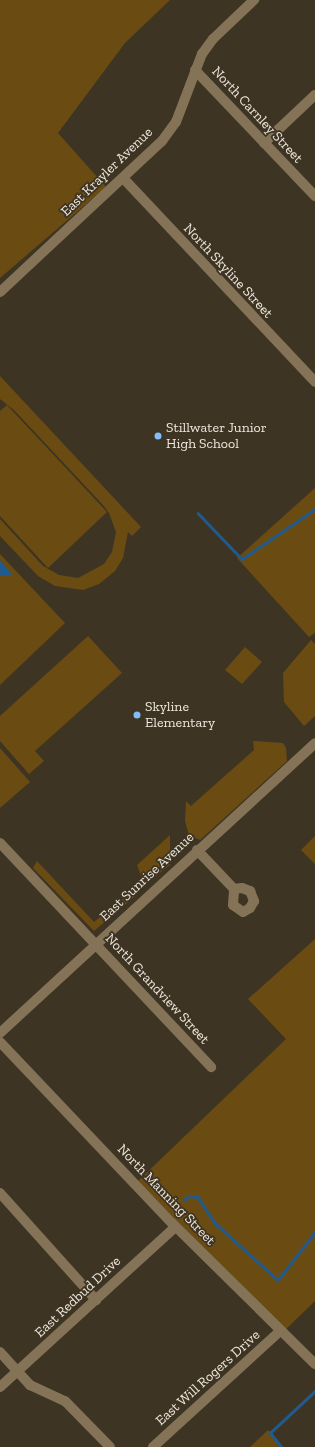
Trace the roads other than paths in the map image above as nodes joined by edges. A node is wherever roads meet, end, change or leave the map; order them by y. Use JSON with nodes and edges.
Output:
{"nodes":[{"id":1,"x":254,"y":0,"type":"edge"},
{"id":2,"x":195,"y":70,"type":"junction"},
{"id":3,"x":315,"y":95,"type":"edge"},
{"id":4,"x":264,"y":143,"type":"junction"},
{"id":5,"x":123,"y":178,"type":"junction"},
{"id":6,"x":315,"y":196,"type":"edge"},
{"id":7,"x":0,"y":292,"type":"edge"},
{"id":8,"x":315,"y":382,"type":"edge"},
{"id":9,"x":315,"y":743,"type":"edge"},
{"id":10,"x":0,"y":843,"type":"edge"},
{"id":11,"x":197,"y":850,"type":"junction"},
{"id":12,"x":234,"y":889,"type":"dead end"},
{"id":13,"x":95,"y":944,"type":"junction"},
{"id":14,"x":0,"y":1033,"type":"edge"},
{"id":15,"x":0,"y":1042,"type":"edge"},
{"id":16,"x":211,"y":1067,"type":"dead end"},
{"id":17,"x":0,"y":1193,"type":"edge"},
{"id":18,"x":175,"y":1227,"type":"junction"},
{"id":19,"x":96,"y":1300,"type":"junction"},
{"id":20,"x":281,"y":1330,"type":"junction"},
{"id":21,"x":0,"y":1352,"type":"edge"},
{"id":22,"x":315,"y":1364,"type":"edge"},
{"id":23,"x":18,"y":1371,"type":"junction"},
{"id":24,"x":0,"y":1388,"type":"edge"},
{"id":25,"x":110,"y":1447,"type":"edge"},
{"id":26,"x":153,"y":1447,"type":"edge"}],
"edges":[{"from":1,"to":2,"type":"street","name":"East Krayler Avenue"},
{"from":2,"to":4,"type":"street","name":"North Carnley Street"},
{"from":2,"to":5,"type":"street","name":"East Krayler Avenue"},
{"from":3,"to":4,"type":"street"},
{"from":4,"to":6,"type":"street","name":"North Carnley Street"},
{"from":5,"to":7,"type":"street","name":"East Krayler Avenue"},
{"from":5,"to":8,"type":"street","name":"North Skyline Street"},
{"from":9,"to":11,"type":"street","name":"East Sunrise Avenue"},
{"from":10,"to":13,"type":"street","name":"North Grandview Street"},
{"from":11,"to":12,"type":"street"},
{"from":11,"to":13,"type":"street","name":"East Sunrise Avenue"},
{"from":13,"to":14,"type":"street","name":"East Sunrise Avenue"},
{"from":13,"to":16,"type":"street","name":"North Grandview Street"},
{"from":15,"to":18,"type":"street","name":"North Manning Street"},
{"from":17,"to":19,"type":"street"},
{"from":18,"to":19,"type":"street","name":"East Redbud Drive"},
{"from":18,"to":20,"type":"street","name":"North Manning Street"},
{"from":19,"to":23,"type":"street","name":"East Redbud Drive"},
{"from":20,"to":22,"type":"street","name":"North Manning Street"},
{"from":20,"to":26,"type":"street","name":"East Will Rogers Drive"},
{"from":21,"to":23,"type":"street"},
{"from":23,"to":24,"type":"street","name":"East Redbud Drive"},
{"from":23,"to":25,"type":"street"}]}
